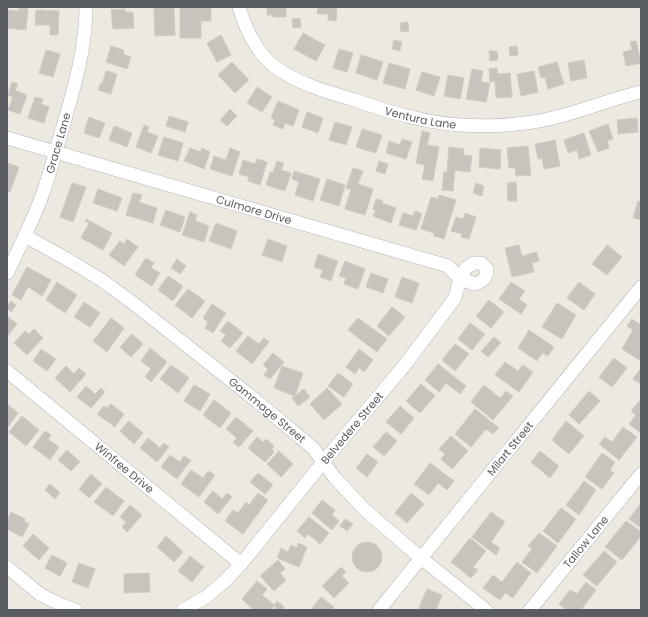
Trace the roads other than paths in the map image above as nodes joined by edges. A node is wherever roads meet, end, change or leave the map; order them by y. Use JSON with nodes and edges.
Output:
{"nodes":[{"id":1,"x":86,"y":7,"type":"edge"},
{"id":2,"x":239,"y":7,"type":"edge"},
{"id":3,"x":641,"y":92,"type":"edge"},
{"id":4,"x":7,"y":138,"type":"edge"},
{"id":5,"x":56,"y":152,"type":"junction"},
{"id":6,"x":25,"y":236,"type":"junction"},
{"id":7,"x":487,"y":269,"type":"dead end"},
{"id":8,"x":7,"y":273,"type":"edge"},
{"id":9,"x":460,"y":279,"type":"junction"},
{"id":10,"x":641,"y":287,"type":"edge"},
{"id":11,"x":7,"y":371,"type":"edge"},
{"id":12,"x":324,"y":461,"type":"junction"},
{"id":13,"x":641,"y":474,"type":"edge"},
{"id":14,"x":421,"y":558,"type":"junction"},
{"id":15,"x":241,"y":564,"type":"junction"},
{"id":16,"x":7,"y":567,"type":"edge"},
{"id":17,"x":76,"y":610,"type":"edge"},
{"id":18,"x":183,"y":610,"type":"edge"},
{"id":19,"x":379,"y":610,"type":"edge"},
{"id":20,"x":486,"y":610,"type":"edge"},
{"id":21,"x":530,"y":610,"type":"edge"}],
"edges":[{"from":1,"to":5,"type":"street","name":"Grace Lane"},
{"from":2,"to":3,"type":"street","name":"Ventura Lane"},
{"from":4,"to":5,"type":"street","name":"Culmore Drive"},
{"from":5,"to":6,"type":"street","name":"Grace Lane"},
{"from":5,"to":9,"type":"street","name":"Culmore Drive"},
{"from":6,"to":8,"type":"street","name":"Grace Lane"},
{"from":6,"to":12,"type":"street","name":"Gammage Street"},
{"from":7,"to":9,"type":"street"},
{"from":9,"to":12,"type":"street","name":"Belvedere Street"},
{"from":10,"to":14,"type":"street","name":"Milart Street"},
{"from":11,"to":15,"type":"street","name":"Winfree Drive"},
{"from":12,"to":14,"type":"street","name":"Gammage Street"},
{"from":12,"to":15,"type":"street","name":"Belvedere Street"},
{"from":13,"to":21,"type":"street","name":"Tallow Lane"},
{"from":14,"to":19,"type":"street","name":"Milart Street"},
{"from":14,"to":20,"type":"street","name":"Gammage Street"},
{"from":15,"to":18,"type":"street","name":"Belvedere Street"},
{"from":16,"to":17,"type":"street"}]}
